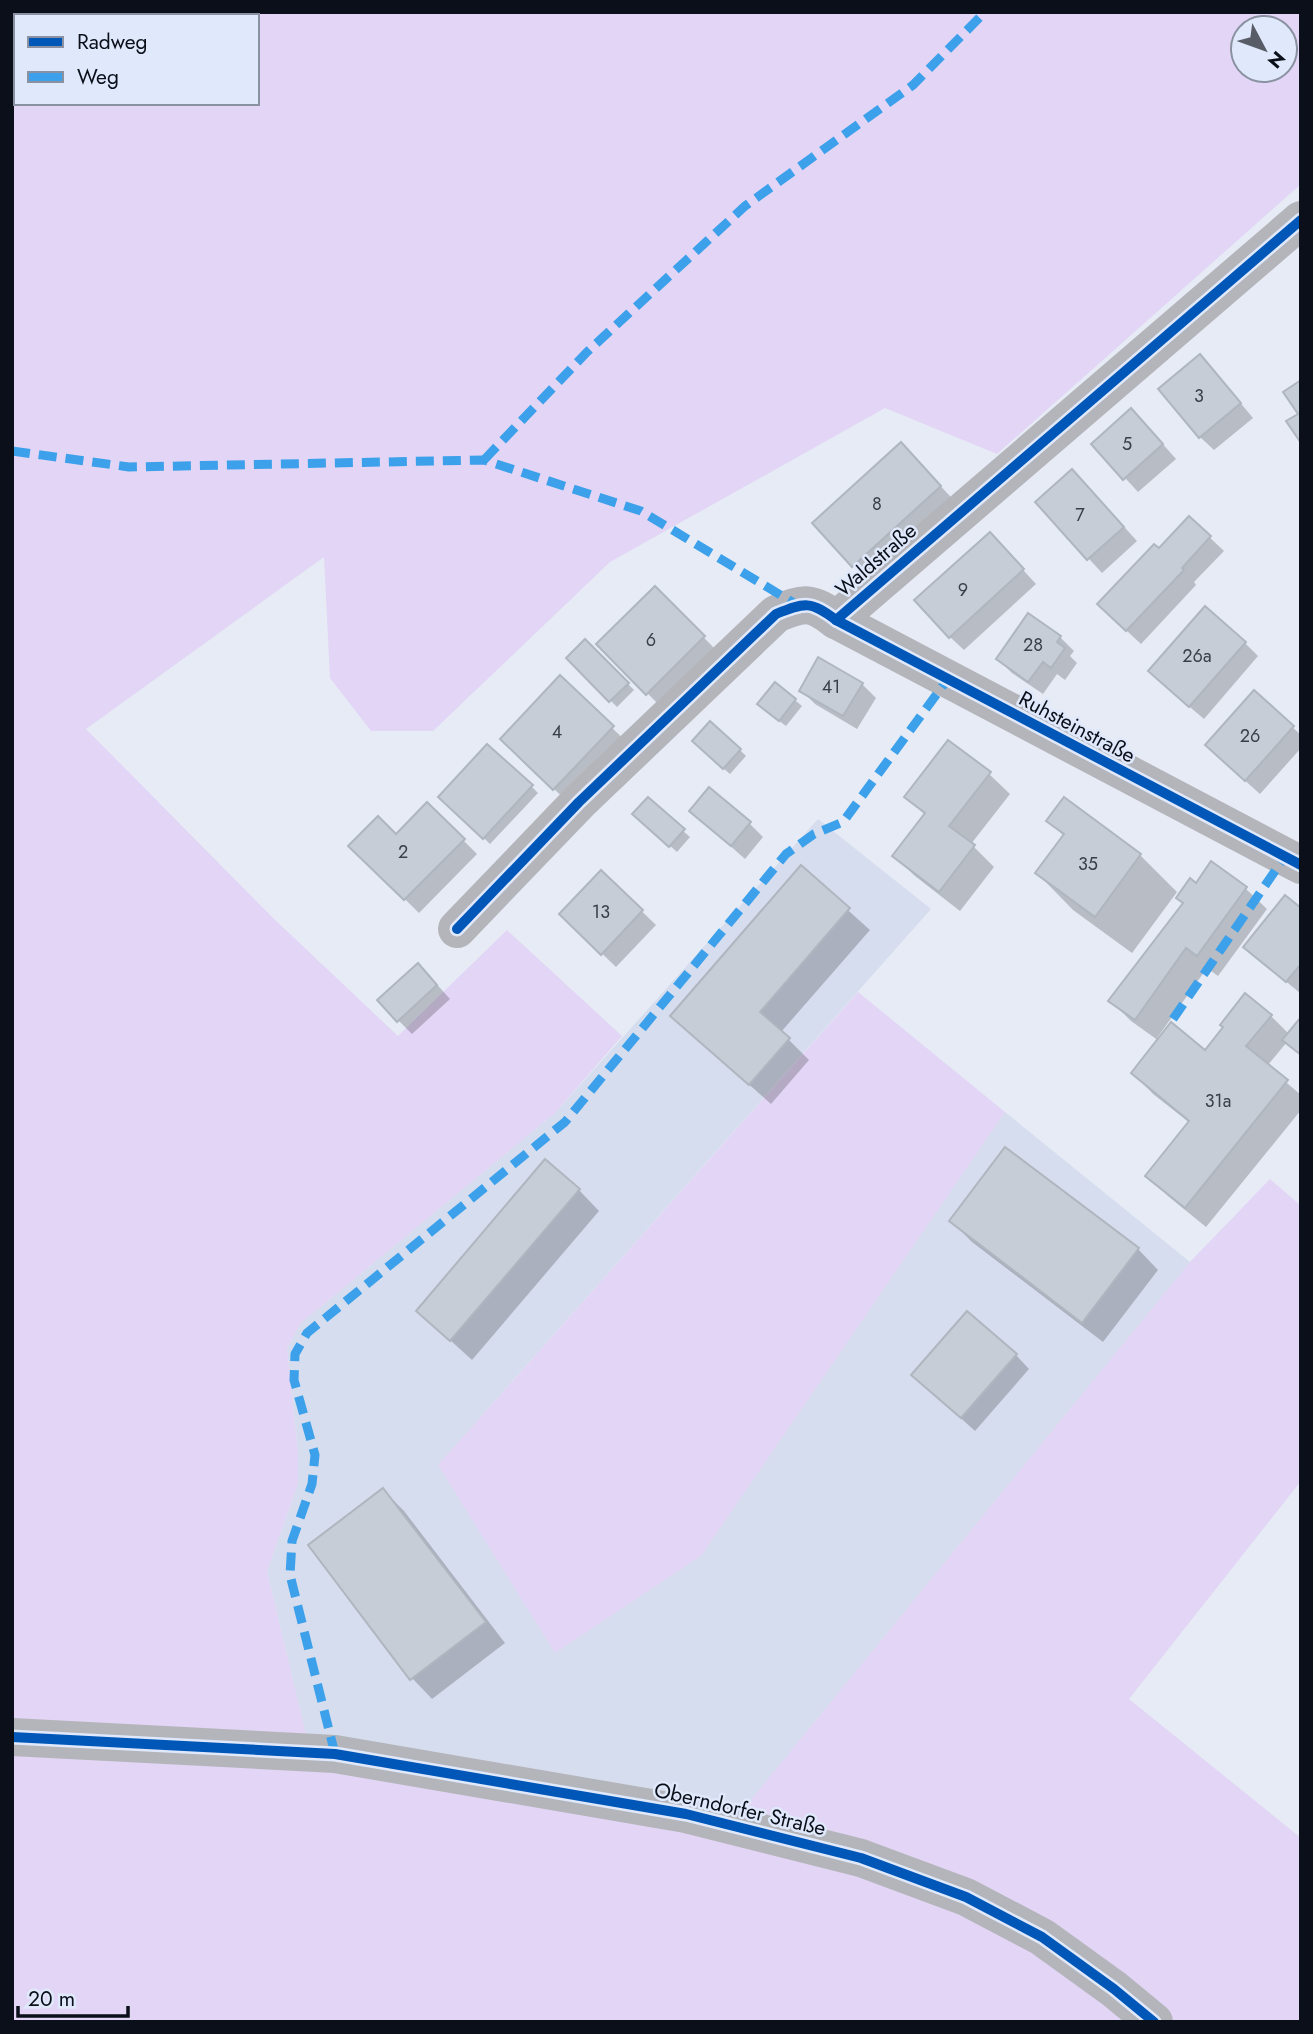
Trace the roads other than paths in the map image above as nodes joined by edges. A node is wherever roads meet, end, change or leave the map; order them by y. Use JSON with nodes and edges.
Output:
{"nodes":[{"id":1,"x":1295,"y":239,"type":"edge"},
{"id":2,"x":836,"y":621,"type":"junction"},
{"id":3,"x":1301,"y":865,"type":"edge"},
{"id":4,"x":457,"y":929,"type":"dead end"},
{"id":5,"x":12,"y":1737,"type":"edge"},
{"id":6,"x":1154,"y":2022,"type":"edge"}],
"edges":[{"from":1,"to":2,"type":"street","name":"Waldstraße"},
{"from":2,"to":3,"type":"street","name":"Ruhsteinstraße"},
{"from":2,"to":4,"type":"street","name":"Waldstraße"},
{"from":5,"to":6,"type":"street","name":"Oberndorfer Straße"}]}
